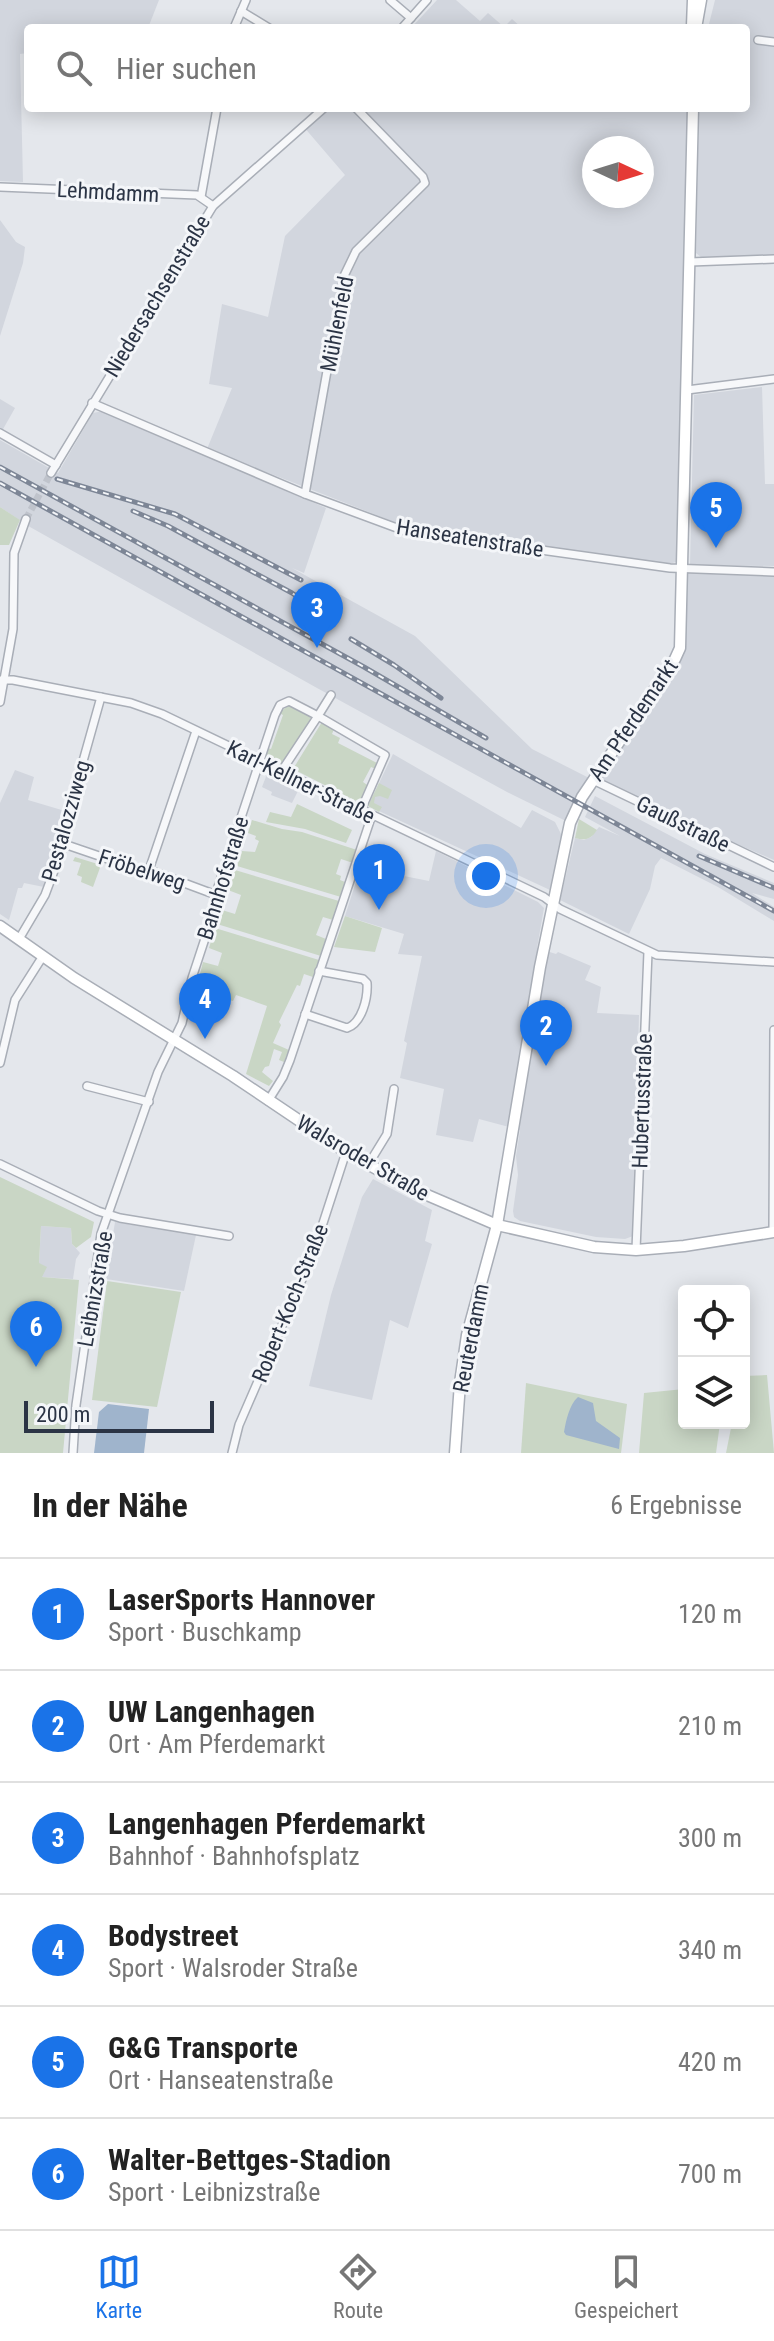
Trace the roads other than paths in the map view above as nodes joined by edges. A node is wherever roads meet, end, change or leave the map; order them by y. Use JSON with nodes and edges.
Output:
{"nodes":[{"id":1,"x":246,"y":0,"type":"edge"},
{"id":2,"x":390,"y":0,"type":"edge"},
{"id":3,"x":427,"y":0,"type":"edge"},
{"id":4,"x":693,"y":0,"type":"edge"},
{"id":5,"x":701,"y":0,"type":"edge"},
{"id":6,"x":241,"y":11,"type":"junction"},
{"id":7,"x":411,"y":18,"type":"junction"},
{"id":8,"x":236,"y":24,"type":"edge"},
{"id":9,"x":262,"y":24,"type":"edge"},
{"id":10,"x":406,"y":24,"type":"edge"},
{"id":11,"x":694,"y":24,"type":"edge"},
{"id":12,"x":695,"y":24,"type":"edge"},
{"id":13,"x":758,"y":40,"type":"dead end"},
{"id":14,"x":774,"y":42,"type":"edge"},
{"id":15,"x":216,"y":112,"type":"edge"},
{"id":16,"x":319,"y":112,"type":"edge"},
{"id":17,"x":360,"y":112,"type":"edge"},
{"id":18,"x":693,"y":112,"type":"edge"},
{"id":19,"x":0,"y":187,"type":"edge"},
{"id":20,"x":201,"y":197,"type":"junction"},
{"id":21,"x":213,"y":206,"type":"junction"},
{"id":22,"x":774,"y":259,"type":"edge"},
{"id":23,"x":690,"y":262,"type":"junction"},
{"id":24,"x":774,"y":379,"type":"edge"},
{"id":25,"x":687,"y":390,"type":"junction"},
{"id":26,"x":92,"y":403,"type":"junction"},
{"id":27,"x":0,"y":433,"type":"edge"},
{"id":28,"x":56,"y":465,"type":"junction"},
{"id":29,"x":51,"y":473,"type":"tunnel mouth"},
{"id":30,"x":305,"y":494,"type":"junction"},
{"id":31,"x":26,"y":519,"type":"tunnel mouth"},
{"id":32,"x":683,"y":569,"type":"junction"},
{"id":33,"x":774,"y":572,"type":"edge"},
{"id":34,"x":2,"y":680,"type":"edge"},
{"id":35,"x":331,"y":695,"type":"dead end"},
{"id":36,"x":101,"y":697,"type":"junction"},
{"id":37,"x":0,"y":702,"type":"edge"},
{"id":38,"x":318,"y":716,"type":"junction"},
{"id":39,"x":196,"y":731,"type":"junction"},
{"id":40,"x":260,"y":762,"type":"junction"},
{"id":41,"x":281,"y":772,"type":"junction"},
{"id":42,"x":593,"y":780,"type":"junction"},
{"id":43,"x":361,"y":810,"type":"junction"},
{"id":44,"x":372,"y":815,"type":"junction"},
{"id":45,"x":64,"y":844,"type":"junction"},
{"id":46,"x":774,"y":867,"type":"edge"},
{"id":47,"x":149,"y":870,"type":"junction"},
{"id":48,"x":219,"y":896,"type":"junction"},
{"id":49,"x":552,"y":903,"type":"junction"},
{"id":50,"x":0,"y":926,"type":"edge"},
{"id":51,"x":19,"y":939,"type":"junction"},
{"id":52,"x":648,"y":952,"type":"junction"},
{"id":53,"x":43,"y":956,"type":"junction"},
{"id":54,"x":774,"y":962,"type":"edge"},
{"id":55,"x":319,"y":971,"type":"junction"},
{"id":56,"x":305,"y":1014,"type":"junction"},
{"id":57,"x":774,"y":1030,"type":"edge"},
{"id":58,"x":173,"y":1041,"type":"junction"},
{"id":59,"x":1,"y":1061,"type":"edge"},
{"id":60,"x":87,"y":1086,"type":"dead end"},
{"id":61,"x":394,"y":1089,"type":"dead end"},
{"id":62,"x":268,"y":1101,"type":"junction"},
{"id":63,"x":149,"y":1102,"type":"junction"},
{"id":64,"x":346,"y":1152,"type":"junction"},
{"id":65,"x":0,"y":1164,"type":"edge"},
{"id":66,"x":368,"y":1165,"type":"junction"},
{"id":67,"x":108,"y":1215,"type":"junction"},
{"id":68,"x":497,"y":1225,"type":"junction"},
{"id":69,"x":773,"y":1232,"type":"edge"},
{"id":70,"x":229,"y":1236,"type":"dead end"},
{"id":71,"x":636,"y":1250,"type":"junction"},
{"id":72,"x":73,"y":1453,"type":"edge"},
{"id":73,"x":232,"y":1453,"type":"edge"},
{"id":74,"x":455,"y":1453,"type":"edge"}],
"edges":[{"from":1,"to":6,"type":"street"},
{"from":2,"to":7,"type":"street"},
{"from":3,"to":7,"type":"street"},
{"from":4,"to":11,"type":"street"},
{"from":5,"to":12,"type":"street"},
{"from":6,"to":8,"type":"street"},
{"from":6,"to":9,"type":"street"},
{"from":7,"to":10,"type":"street"},
{"from":13,"to":14,"type":"street"},
{"from":15,"to":20,"type":"street"},
{"from":16,"to":21,"type":"street","name":"Niedersachsenstraße"},
{"from":17,"to":30,"type":"street","name":"Mühlenfeld"},
{"from":18,"to":23,"type":"street","name":"Am Pferdemarkt"},
{"from":19,"to":20,"type":"street","name":"Lehmdamm"},
{"from":20,"to":21,"type":"street"},
{"from":21,"to":26,"type":"street","name":"Niedersachsenstraße"},
{"from":22,"to":23,"type":"street"},
{"from":23,"to":25,"type":"street","name":"Am Pferdemarkt"},
{"from":24,"to":25,"type":"street"},
{"from":25,"to":32,"type":"street","name":"Am Pferdemarkt"},
{"from":26,"to":28,"type":"street","name":"Niedersachsenstraße"},
{"from":26,"to":30,"type":"street","name":"Hanseatenstraße"},
{"from":27,"to":28,"type":"street"},
{"from":28,"to":29,"type":"street","name":"Niedersachsenstraße"},
{"from":30,"to":32,"type":"street","name":"Hanseatenstraße"},
{"from":31,"to":34,"type":"street"},
{"from":32,"to":33,"type":"street","name":"Hanseatenstraße"},
{"from":32,"to":42,"type":"street","name":"Am Pferdemarkt"},
{"from":34,"to":36,"type":"street","name":"Karl-Kellner-Straße"},
{"from":34,"to":37,"type":"street"},
{"from":35,"to":38,"type":"street"},
{"from":36,"to":39,"type":"street","name":"Karl-Kellner-Straße"},
{"from":36,"to":45,"type":"street","name":"Pestalozziweg"},
{"from":38,"to":40,"type":"street","name":"Bahnhofstraße"},
{"from":38,"to":41,"type":"street"},
{"from":38,"to":43,"type":"street"},
{"from":39,"to":40,"type":"street","name":"Karl-Kellner-Straße"},
{"from":39,"to":47,"type":"street"},
{"from":40,"to":41,"type":"street","name":"Karl-Kellner-Straße"},
{"from":40,"to":48,"type":"street","name":"Bahnhofstraße"},
{"from":41,"to":43,"type":"street","name":"Karl-Kellner-Straße"},
{"from":42,"to":46,"type":"street","name":"Gaußstraße"},
{"from":42,"to":49,"type":"street","name":"Am Pferdemarkt"},
{"from":43,"to":44,"type":"street","name":"Karl-Kellner-Straße"},
{"from":44,"to":49,"type":"street","name":"Karl-Kellner-Straße"},
{"from":44,"to":55,"type":"street"},
{"from":45,"to":47,"type":"street","name":"Fröbelweg"},
{"from":45,"to":51,"type":"street","name":"Pestalozziweg"},
{"from":47,"to":48,"type":"street","name":"Fröbelweg"},
{"from":48,"to":58,"type":"street","name":"Bahnhofstraße"},
{"from":49,"to":52,"type":"street","name":"Karl-Kellner-Straße"},
{"from":49,"to":68,"type":"street","name":"Am Pferdemarkt"},
{"from":50,"to":51,"type":"street","name":"Walsroder Straße"},
{"from":51,"to":53,"type":"street","name":"Walsroder Straße"},
{"from":52,"to":54,"type":"street","name":"Karl-Kellner-Straße"},
{"from":52,"to":71,"type":"street","name":"Hubertusstraße"},
{"from":53,"to":58,"type":"street","name":"Walsroder Straße"},
{"from":53,"to":59,"type":"street"},
{"from":55,"to":56,"type":"street"},
{"from":55,"to":56,"type":"street"},
{"from":56,"to":62,"type":"street"},
{"from":57,"to":69,"type":"street"},
{"from":58,"to":62,"type":"street","name":"Walsroder Straße"},
{"from":58,"to":63,"type":"street","name":"Leibnizstraße"},
{"from":60,"to":63,"type":"street"},
{"from":61,"to":66,"type":"street"},
{"from":62,"to":64,"type":"street","name":"Walsroder Straße"},
{"from":63,"to":67,"type":"street","name":"Leibnizstraße"},
{"from":64,"to":66,"type":"street","name":"Walsroder Straße"},
{"from":64,"to":73,"type":"street","name":"Robert-Koch-Straße"},
{"from":65,"to":67,"type":"street"},
{"from":66,"to":68,"type":"street","name":"Walsroder Straße"},
{"from":67,"to":70,"type":"street"},
{"from":67,"to":72,"type":"street","name":"Leibnizstraße"},
{"from":68,"to":71,"type":"street","name":"Walsroder Straße"},
{"from":68,"to":74,"type":"street","name":"Reuterdamm"},
{"from":69,"to":71,"type":"street","name":"Walsroder Straße"}]}
